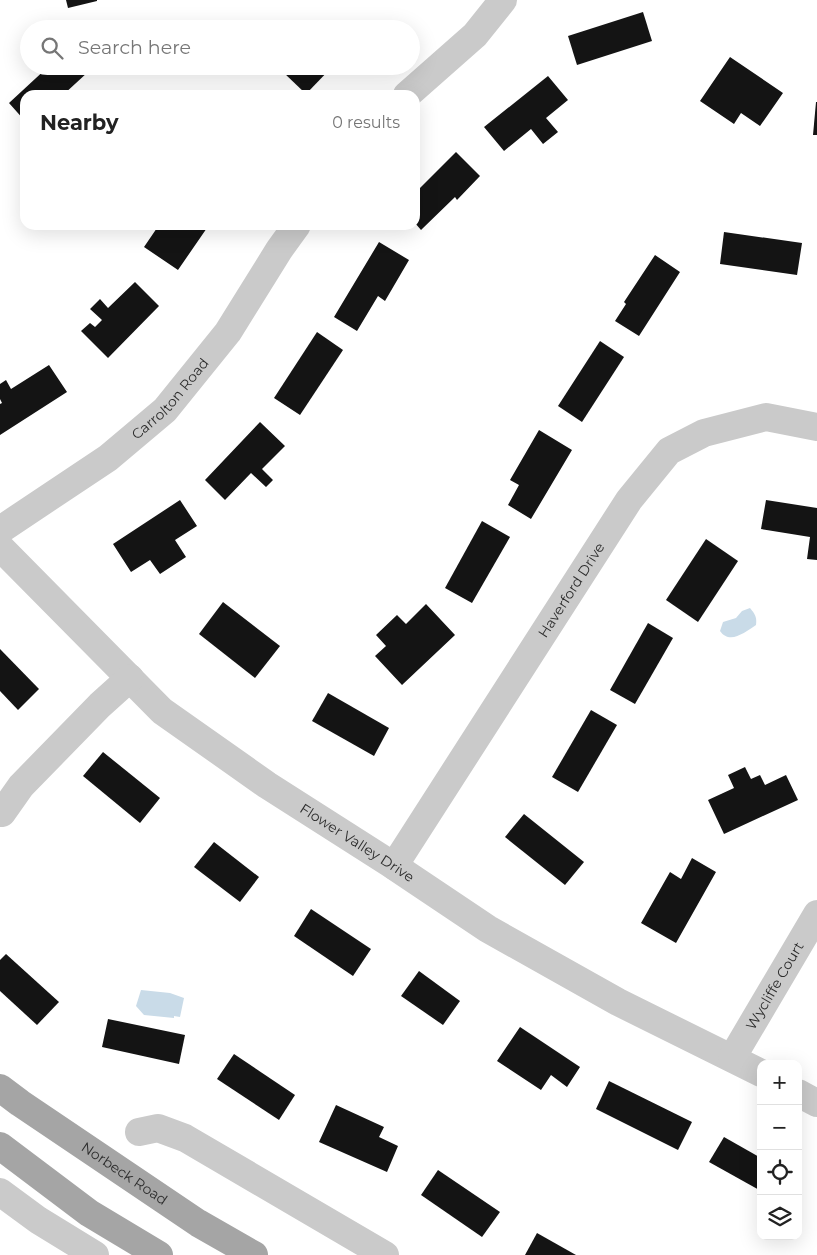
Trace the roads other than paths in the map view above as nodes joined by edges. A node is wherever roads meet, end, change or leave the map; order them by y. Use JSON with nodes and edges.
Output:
{"nodes":[{"id":1,"x":503,"y":0,"type":"edge"},
{"id":2,"x":413,"y":90,"type":"edge"},
{"id":3,"x":294,"y":230,"type":"edge"},
{"id":4,"x":817,"y":427,"type":"edge"},
{"id":5,"x":0,"y":530,"type":"edge"},
{"id":6,"x":0,"y":548,"type":"edge"},
{"id":7,"x":130,"y":678,"type":"junction"},
{"id":8,"x":2,"y":814,"type":"dead end"},
{"id":9,"x":394,"y":866,"type":"junction"},
{"id":10,"x":817,"y":914,"type":"edge"},
{"id":11,"x":732,"y":1058,"type":"junction"},
{"id":12,"x":757,"y":1071,"type":"edge"},
{"id":13,"x":0,"y":1088,"type":"edge"},
{"id":14,"x":802,"y":1095,"type":"edge"},
{"id":15,"x":817,"y":1103,"type":"edge"},
{"id":16,"x":139,"y":1132,"type":"dead end"},
{"id":17,"x":0,"y":1146,"type":"edge"},
{"id":18,"x":0,"y":1192,"type":"edge"},
{"id":19,"x":94,"y":1255,"type":"edge"},
{"id":20,"x":159,"y":1255,"type":"edge"},
{"id":21,"x":254,"y":1255,"type":"edge"},
{"id":22,"x":385,"y":1255,"type":"edge"}],
"edges":[{"from":1,"to":2,"type":"street"},
{"from":3,"to":5,"type":"street","name":"Carrolton Road"},
{"from":4,"to":9,"type":"street","name":"Haverford Drive"},
{"from":6,"to":7,"type":"street","name":"Flower Valley Drive"},
{"from":7,"to":8,"type":"street"},
{"from":7,"to":9,"type":"street","name":"Flower Valley Drive"},
{"from":9,"to":11,"type":"street","name":"Flower Valley Drive"},
{"from":10,"to":11,"type":"street","name":"Wycliffe Court"},
{"from":11,"to":12,"type":"street","name":"Flower Valley Drive"},
{"from":13,"to":21,"type":"main road","name":"Norbeck Road"},
{"from":14,"to":15,"type":"street"},
{"from":16,"to":22,"type":"street"},
{"from":17,"to":20,"type":"main road"},
{"from":18,"to":19,"type":"street"}]}
